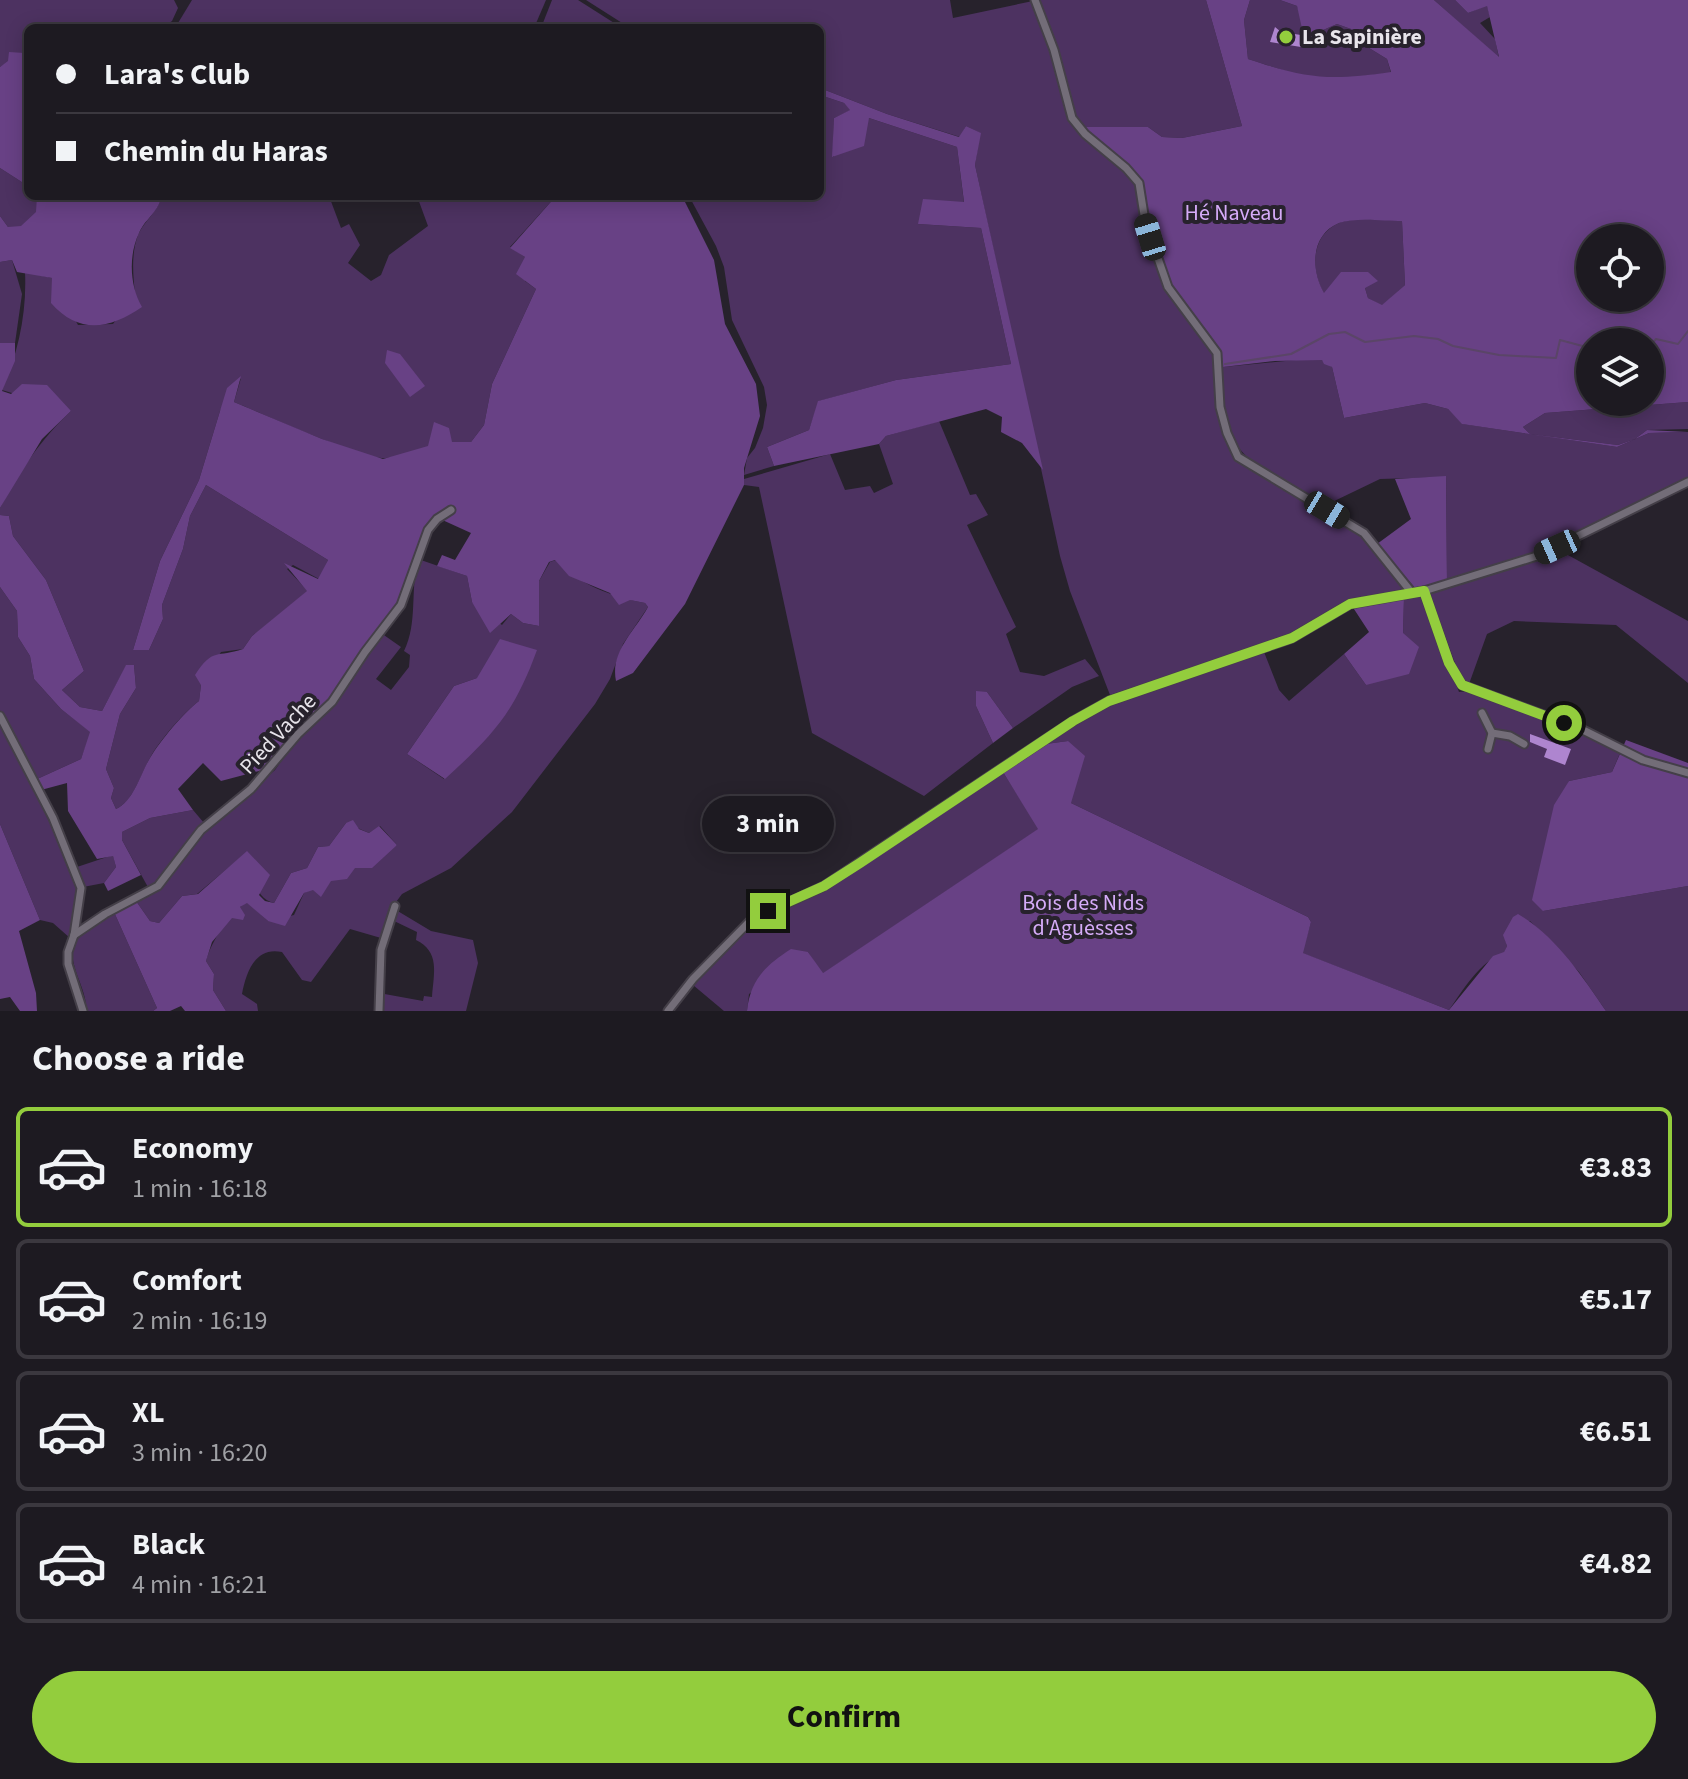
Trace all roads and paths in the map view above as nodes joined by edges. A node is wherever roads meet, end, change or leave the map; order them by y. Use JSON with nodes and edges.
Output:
{"nodes":[{"id":1,"x":1035,"y":0,"type":"edge"},
{"id":2,"x":1688,"y":482,"type":"edge"},
{"id":3,"x":451,"y":510,"type":"dead end"},
{"id":4,"x":1424,"y":591,"type":"junction"},
{"id":5,"x":1412,"y":593,"type":"junction"},
{"id":6,"x":1482,"y":713,"type":"dead end"},
{"id":7,"x":0,"y":716,"type":"edge"},
{"id":8,"x":1492,"y":733,"type":"junction"},
{"id":9,"x":1524,"y":744,"type":"dead end"},
{"id":10,"x":1488,"y":749,"type":"dead end"},
{"id":11,"x":1688,"y":773,"type":"edge"},
{"id":12,"x":395,"y":906,"type":"dead end"},
{"id":13,"x":74,"y":935,"type":"junction"},
{"id":14,"x":83,"y":1011,"type":"edge"},
{"id":15,"x":379,"y":1011,"type":"edge"},
{"id":16,"x":668,"y":1011,"type":"edge"}],
"edges":[{"from":1,"to":5,"type":"street"},
{"from":2,"to":4,"type":"street"},
{"from":3,"to":13,"type":"street","name":"Pied Vache"},
{"from":4,"to":5,"type":"street"},
{"from":4,"to":11,"type":"street"},
{"from":5,"to":16,"type":"street"},
{"from":6,"to":8,"type":"street"},
{"from":7,"to":13,"type":"street"},
{"from":8,"to":9,"type":"street"},
{"from":8,"to":10,"type":"street"},
{"from":12,"to":15,"type":"street"},
{"from":13,"to":14,"type":"street"}]}
